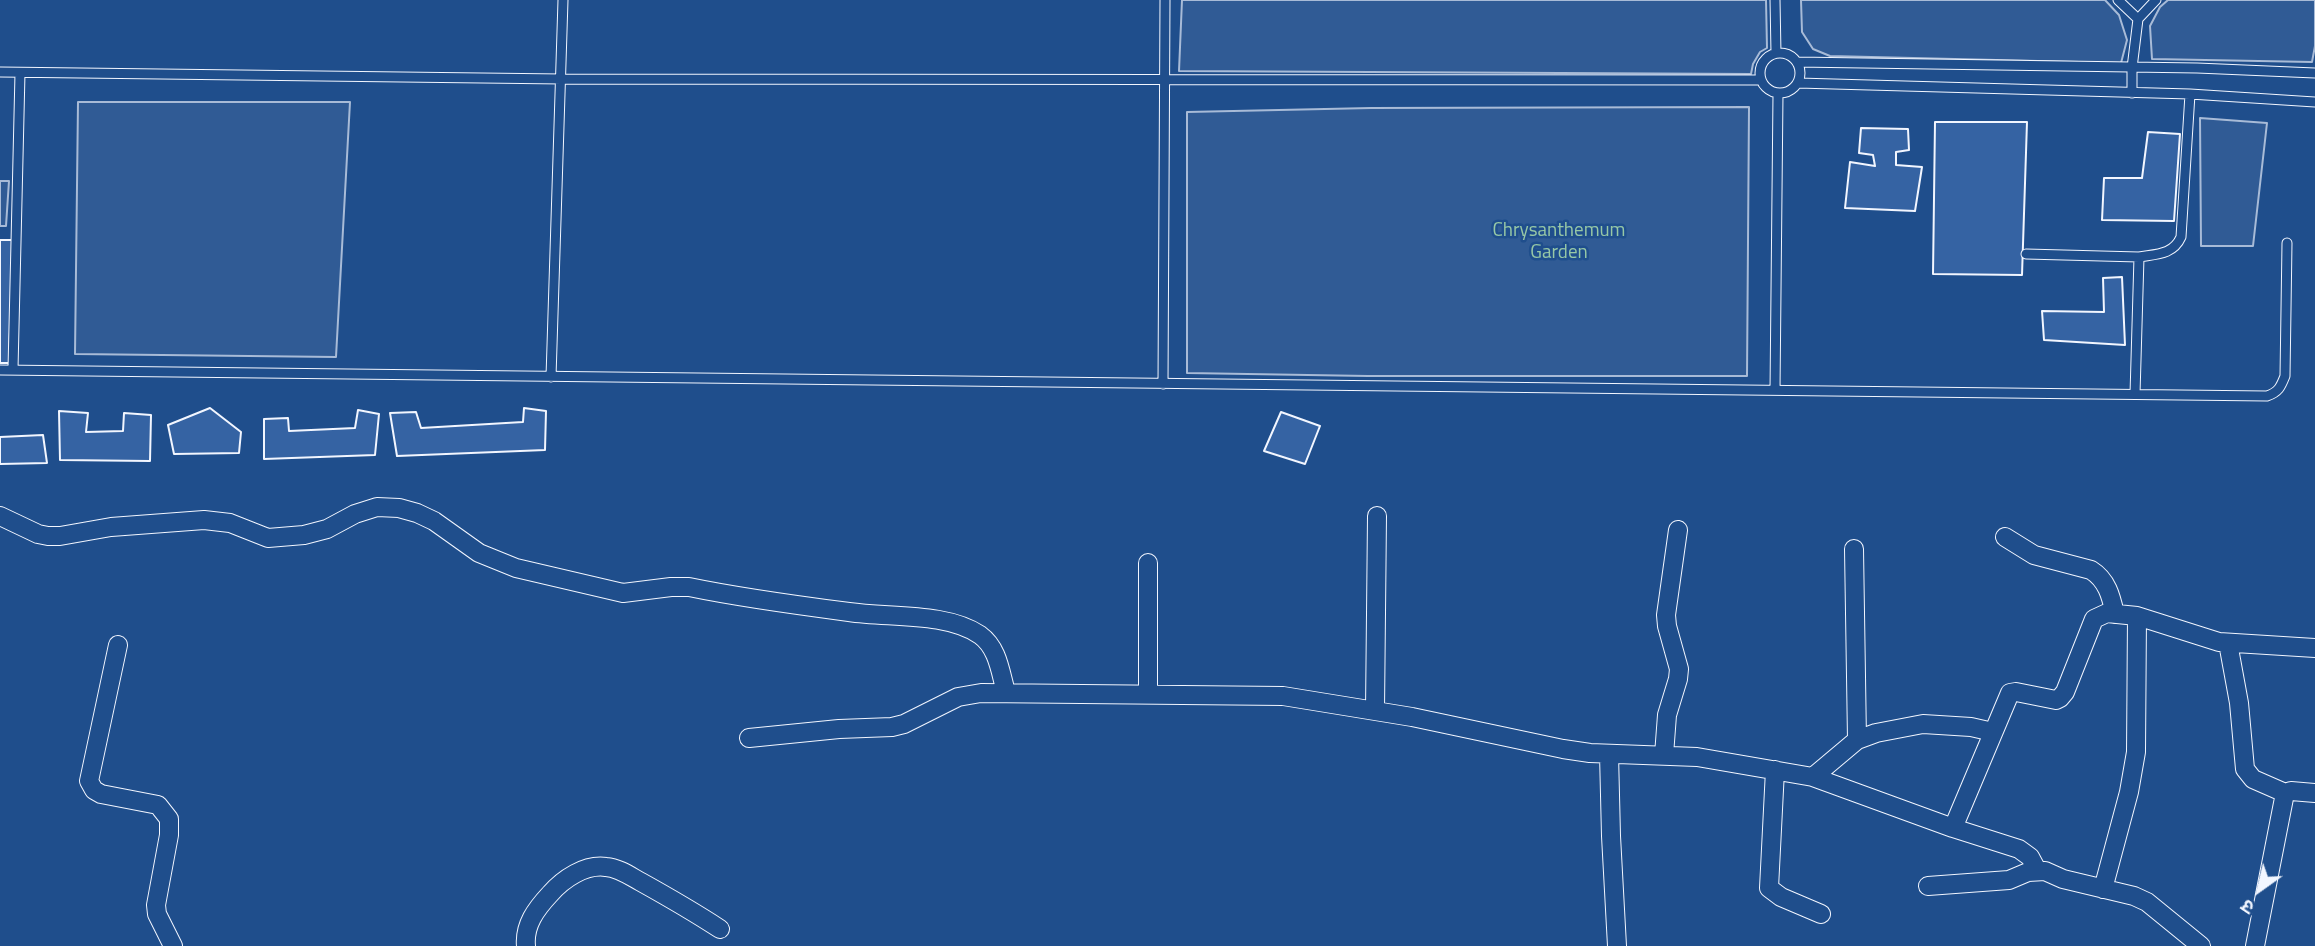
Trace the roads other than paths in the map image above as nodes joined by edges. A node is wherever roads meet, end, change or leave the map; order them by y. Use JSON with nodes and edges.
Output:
{"nodes":[{"id":1,"x":563,"y":0,"type":"edge"},
{"id":2,"x":1165,"y":0,"type":"edge"},
{"id":3,"x":1775,"y":0,"type":"edge"},
{"id":4,"x":2118,"y":0,"type":"edge"},
{"id":5,"x":2156,"y":0,"type":"edge"},
{"id":6,"x":2138,"y":19,"type":"junction"},
{"id":7,"x":1776,"y":53,"type":"junction"},
{"id":8,"x":1797,"y":62,"type":"junction"},
{"id":9,"x":2132,"y":68,"type":"junction"},
{"id":10,"x":0,"y":72,"type":"edge"},
{"id":11,"x":20,"y":73,"type":"junction"},
{"id":12,"x":2315,"y":73,"type":"edge"},
{"id":13,"x":562,"y":79,"type":"junction"},
{"id":14,"x":1164,"y":80,"type":"junction"},
{"id":15,"x":1760,"y":80,"type":"junction"},
{"id":16,"x":1798,"y":83,"type":"junction"},
{"id":17,"x":2132,"y":93,"type":"junction"},
{"id":18,"x":1778,"y":94,"type":"junction"},
{"id":19,"x":2190,"y":94,"type":"junction"},
{"id":20,"x":2315,"y":102,"type":"edge"},
{"id":21,"x":2287,"y":243,"type":"dead end"},
{"id":22,"x":2026,"y":254,"type":"dead end"},
{"id":23,"x":2139,"y":257,"type":"junction"},
{"id":24,"x":13,"y":369,"type":"junction"},
{"id":25,"x":0,"y":370,"type":"edge"},
{"id":26,"x":551,"y":377,"type":"junction"},
{"id":27,"x":1163,"y":384,"type":"junction"},
{"id":28,"x":1775,"y":390,"type":"junction"},
{"id":29,"x":2135,"y":394,"type":"junction"},
{"id":30,"x":0,"y":516,"type":"edge"},
{"id":31,"x":1377,"y":516,"type":"dead end"},
{"id":32,"x":1678,"y":530,"type":"dead end"},
{"id":33,"x":2005,"y":537,"type":"dead end"},
{"id":34,"x":1854,"y":550,"type":"dead end"},
{"id":35,"x":1147,"y":563,"type":"dead end"},
{"id":36,"x":2115,"y":614,"type":"junction"},
{"id":37,"x":2137,"y":616,"type":"junction"},
{"id":38,"x":2228,"y":643,"type":"junction"},
{"id":39,"x":118,"y":645,"type":"dead end"},
{"id":40,"x":2315,"y":648,"type":"edge"},
{"id":41,"x":1006,"y":692,"type":"junction"},
{"id":42,"x":1148,"y":694,"type":"junction"},
{"id":43,"x":1375,"y":710,"type":"junction"},
{"id":44,"x":1993,"y":732,"type":"junction"},
{"id":45,"x":749,"y":738,"type":"dead end"},
{"id":46,"x":1857,"y":740,"type":"junction"},
{"id":47,"x":1609,"y":754,"type":"junction"},
{"id":48,"x":1664,"y":755,"type":"junction"},
{"id":49,"x":1775,"y":770,"type":"junction"},
{"id":50,"x":1813,"y":776,"type":"junction"},
{"id":51,"x":2285,"y":793,"type":"junction"},
{"id":52,"x":2315,"y":793,"type":"edge"},
{"id":53,"x":1953,"y":828,"type":"junction"},
{"id":54,"x":2037,"y":870,"type":"junction"},
{"id":55,"x":1927,"y":886,"type":"dead end"},
{"id":56,"x":2103,"y":889,"type":"junction"},
{"id":57,"x":1821,"y":914,"type":"dead end"},
{"id":58,"x":720,"y":929,"type":"dead end"},
{"id":59,"x":173,"y":946,"type":"edge"},
{"id":60,"x":526,"y":946,"type":"edge"},
{"id":61,"x":1617,"y":946,"type":"edge"},
{"id":62,"x":2202,"y":946,"type":"edge"},
{"id":63,"x":2255,"y":946,"type":"edge"}],
"edges":[{"from":1,"to":13,"type":"lane"},
{"from":2,"to":14,"type":"lane"},
{"from":3,"to":7,"type":"lane"},
{"from":4,"to":6,"type":"lane"},
{"from":5,"to":6,"type":"lane"},
{"from":6,"to":9,"type":"lane"},
{"from":7,"to":8,"type":"lane"},
{"from":7,"to":15,"type":"lane"},
{"from":8,"to":9,"type":"lane"},
{"from":8,"to":16,"type":"lane"},
{"from":9,"to":12,"type":"lane"},
{"from":9,"to":17,"type":"lane"},
{"from":10,"to":11,"type":"lane"},
{"from":11,"to":13,"type":"lane"},
{"from":11,"to":24,"type":"lane"},
{"from":13,"to":14,"type":"lane"},
{"from":13,"to":26,"type":"lane"},
{"from":14,"to":15,"type":"lane"},
{"from":14,"to":27,"type":"lane"},
{"from":15,"to":18,"type":"lane"},
{"from":16,"to":17,"type":"lane"},
{"from":16,"to":18,"type":"lane"},
{"from":17,"to":19,"type":"lane"},
{"from":18,"to":28,"type":"lane"},
{"from":19,"to":20,"type":"lane"},
{"from":19,"to":23,"type":"lane"},
{"from":21,"to":29,"type":"lane"},
{"from":22,"to":23,"type":"lane"},
{"from":23,"to":29,"type":"lane"},
{"from":24,"to":25,"type":"lane"},
{"from":24,"to":26,"type":"lane"},
{"from":26,"to":27,"type":"lane"},
{"from":27,"to":28,"type":"lane"},
{"from":28,"to":29,"type":"lane"},
{"from":30,"to":41,"type":"street"},
{"from":31,"to":43,"type":"street"},
{"from":32,"to":48,"type":"street"},
{"from":33,"to":36,"type":"street"},
{"from":34,"to":46,"type":"street"},
{"from":35,"to":42,"type":"street"},
{"from":36,"to":37,"type":"street"},
{"from":36,"to":44,"type":"street"},
{"from":37,"to":38,"type":"street"},
{"from":37,"to":56,"type":"street"},
{"from":38,"to":40,"type":"street"},
{"from":38,"to":51,"type":"street"},
{"from":39,"to":59,"type":"street"},
{"from":41,"to":42,"type":"street"},
{"from":41,"to":45,"type":"street"},
{"from":42,"to":43,"type":"street"},
{"from":43,"to":47,"type":"street"},
{"from":44,"to":46,"type":"street"},
{"from":44,"to":53,"type":"street"},
{"from":46,"to":50,"type":"street"},
{"from":47,"to":48,"type":"street"},
{"from":47,"to":61,"type":"street"},
{"from":48,"to":49,"type":"street"},
{"from":49,"to":50,"type":"street"},
{"from":49,"to":57,"type":"street"},
{"from":50,"to":53,"type":"street"},
{"from":51,"to":52,"type":"street"},
{"from":51,"to":63,"type":"street"},
{"from":53,"to":54,"type":"street"},
{"from":54,"to":55,"type":"street"},
{"from":54,"to":56,"type":"street"},
{"from":56,"to":62,"type":"street"},
{"from":58,"to":60,"type":"street"}]}
